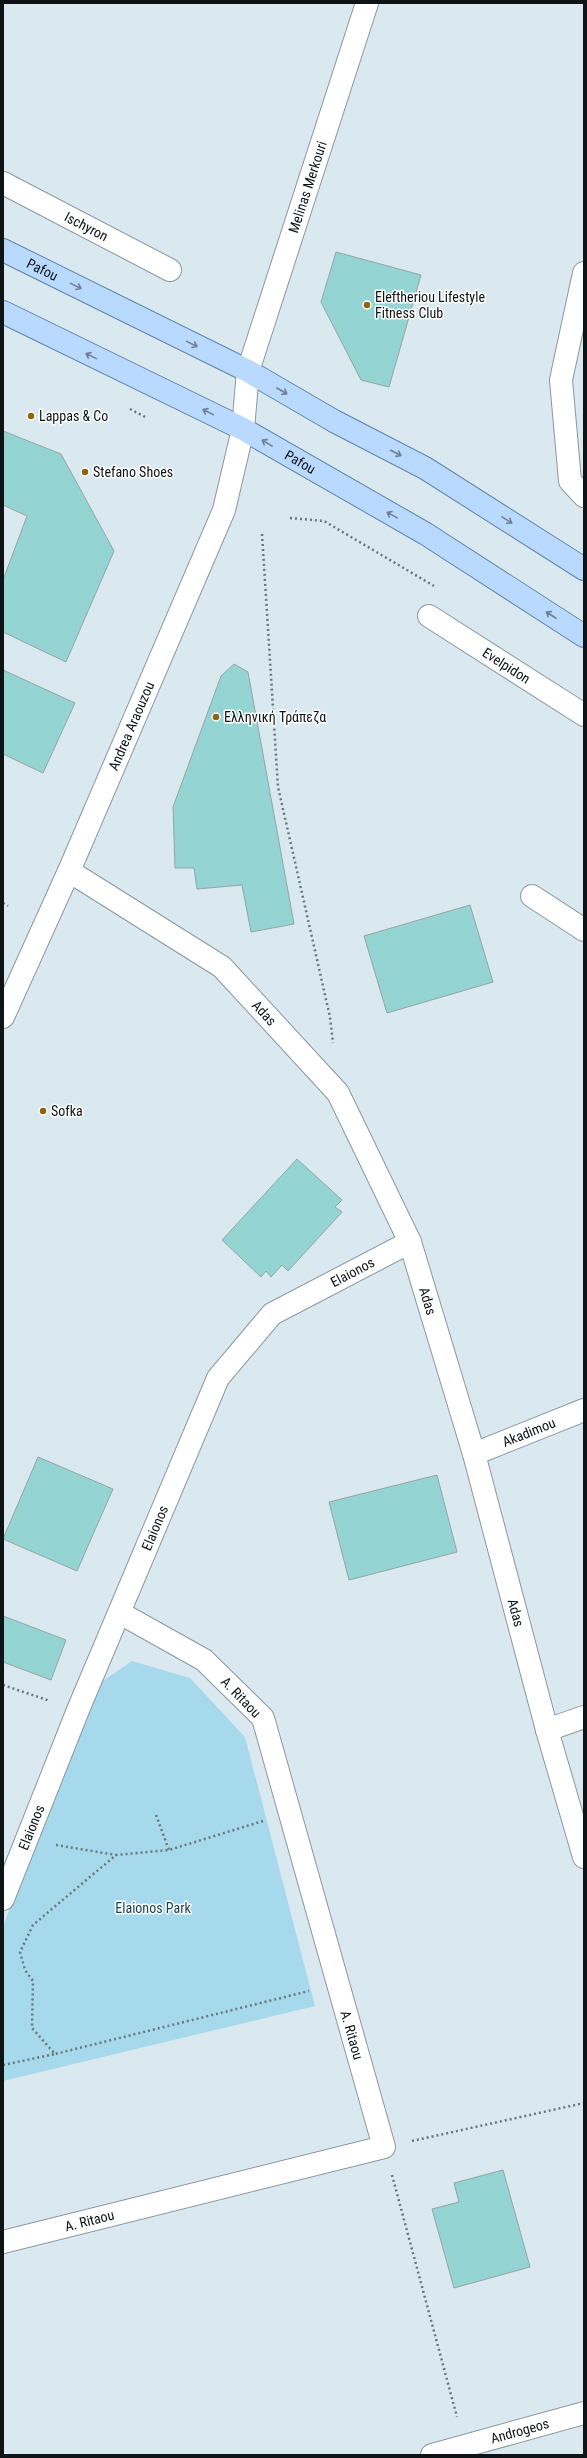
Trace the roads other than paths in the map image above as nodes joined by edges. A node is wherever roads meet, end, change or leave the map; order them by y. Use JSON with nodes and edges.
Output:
{"nodes":[{"id":1,"x":367,"y":3,"type":"edge"},
{"id":2,"x":3,"y":183,"type":"edge"},
{"id":3,"x":3,"y":250,"type":"edge"},
{"id":4,"x":170,"y":270,"type":"dead end"},
{"id":5,"x":584,"y":273,"type":"edge"},
{"id":6,"x":3,"y":312,"type":"edge"},
{"id":7,"x":248,"y":371,"type":"junction"},
{"id":8,"x":243,"y":429,"type":"junction"},
{"id":9,"x":584,"y":496,"type":"edge"},
{"id":10,"x":584,"y":569,"type":"edge"},
{"id":11,"x":429,"y":616,"type":"dead end"},
{"id":12,"x":584,"y":636,"type":"edge"},
{"id":13,"x":584,"y":715,"type":"edge"},
{"id":14,"x":70,"y":872,"type":"junction"},
{"id":15,"x":532,"y":896,"type":"dead end"},
{"id":16,"x":584,"y":930,"type":"edge"},
{"id":17,"x":3,"y":1017,"type":"edge"},
{"id":18,"x":410,"y":1242,"type":"junction"},
{"id":19,"x":584,"y":1410,"type":"edge"},
{"id":20,"x":474,"y":1454,"type":"junction"},
{"id":21,"x":120,"y":1613,"type":"junction"},
{"id":22,"x":584,"y":1717,"type":"edge"},
{"id":23,"x":547,"y":1730,"type":"junction"},
{"id":24,"x":584,"y":1857,"type":"edge"},
{"id":25,"x":3,"y":1899,"type":"edge"},
{"id":26,"x":3,"y":2242,"type":"edge"},
{"id":27,"x":584,"y":2413,"type":"edge"},
{"id":28,"x":432,"y":2455,"type":"edge"}],
"edges":[{"from":1,"to":7,"type":"street","name":"Melinas Merkouri"},
{"from":2,"to":4,"type":"street","name":"Ischyron"},
{"from":3,"to":7,"type":"main road","name":"Pafou","one_way":true},
{"from":5,"to":9,"type":"street"},
{"from":8,"to":6,"type":"main road","name":"Pafou","one_way":true},
{"from":7,"to":8,"type":"street","name":"Melinas Merkouri"},
{"from":7,"to":10,"type":"main road","name":"Pafou","one_way":true},
{"from":12,"to":8,"type":"main road","name":"Pafou","one_way":true},
{"from":8,"to":14,"type":"street","name":"Andrea Araouzou"},
{"from":11,"to":13,"type":"street","name":"Evelpidon"},
{"from":14,"to":17,"type":"street","name":"Andrea Araouzou"},
{"from":14,"to":18,"type":"street","name":"Adas"},
{"from":15,"to":16,"type":"street"},
{"from":18,"to":20,"type":"street","name":"Adas"},
{"from":18,"to":21,"type":"street","name":"Elaionos"},
{"from":19,"to":20,"type":"street","name":"Akadimou"},
{"from":20,"to":23,"type":"street","name":"Adas"},
{"from":21,"to":25,"type":"street","name":"Elaionos"},
{"from":21,"to":26,"type":"street","name":"A. Ritaou"},
{"from":22,"to":23,"type":"street"},
{"from":23,"to":24,"type":"street","name":"Adas"},
{"from":27,"to":28,"type":"street","name":"Androgeos"}]}
